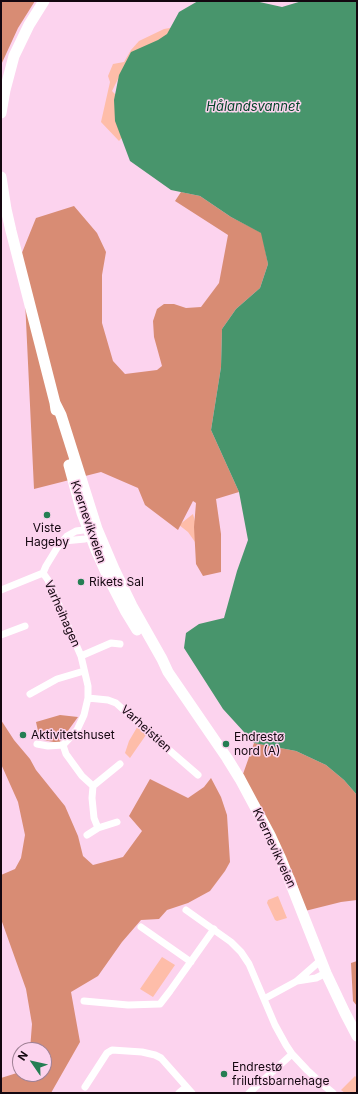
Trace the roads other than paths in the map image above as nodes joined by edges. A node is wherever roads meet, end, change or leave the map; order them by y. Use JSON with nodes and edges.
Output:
{"nodes":[{"id":1,"x":44,"y":1,"type":"edge"},
{"id":2,"x":1,"y":112,"type":"edge"},
{"id":3,"x":1,"y":177,"type":"edge"},
{"id":4,"x":92,"y":532,"type":"junction"},
{"id":5,"x":43,"y":573,"type":"junction"},
{"id":6,"x":1,"y":590,"type":"edge"},
{"id":7,"x":25,"y":626,"type":"dead end"},
{"id":8,"x":1,"y":635,"type":"edge"},
{"id":9,"x":120,"y":644,"type":"dead end"},
{"id":10,"x":81,"y":656,"type":"junction"},
{"id":11,"x":84,"y":671,"type":"junction"},
{"id":12,"x":30,"y":694,"type":"dead end"},
{"id":13,"x":88,"y":698,"type":"junction"},
{"id":14,"x":37,"y":744,"type":"dead end"},
{"id":15,"x":63,"y":745,"type":"junction"},
{"id":16,"x":120,"y":764,"type":"dead end"},
{"id":17,"x":198,"y":774,"type":"dead end"},
{"id":18,"x":93,"y":786,"type":"junction"},
{"id":19,"x":117,"y":822,"type":"dead end"},
{"id":20,"x":98,"y":828,"type":"junction"},
{"id":21,"x":87,"y":835,"type":"dead end"},
{"id":22,"x":186,"y":910,"type":"dead end"},
{"id":23,"x":142,"y":927,"type":"dead end"},
{"id":24,"x":214,"y":929,"type":"junction"},
{"id":25,"x":321,"y":960,"type":"junction"},
{"id":26,"x":191,"y":962,"type":"junction"},
{"id":27,"x":326,"y":973,"type":"junction"},
{"id":28,"x":297,"y":981,"type":"junction"},
{"id":29,"x":264,"y":999,"type":"junction"},
{"id":30,"x":84,"y":1001,"type":"dead end"},
{"id":31,"x":357,"y":1036,"type":"edge"},
{"id":32,"x":292,"y":1054,"type":"junction"},
{"id":33,"x":85,"y":1087,"type":"dead end"},
{"id":34,"x":186,"y":1087,"type":"junction"},
{"id":35,"x":179,"y":1093,"type":"edge"},
{"id":36,"x":192,"y":1093,"type":"edge"},
{"id":37,"x":249,"y":1093,"type":"edge"},
{"id":38,"x":333,"y":1093,"type":"edge"}],
"edges":[{"from":1,"to":2,"type":"main road"},
{"from":3,"to":4,"type":"main road","name":"Kvernevikveien"},
{"from":4,"to":5,"type":"street"},
{"from":4,"to":25,"type":"main road","name":"Kvernevikveien"},
{"from":5,"to":6,"type":"street"},
{"from":5,"to":10,"type":"street","name":"Varheihagen"},
{"from":7,"to":8,"type":"street"},
{"from":9,"to":10,"type":"street","name":"Varheihagen"},
{"from":10,"to":11,"type":"street","name":"Varheihagen"},
{"from":11,"to":12,"type":"street"},
{"from":11,"to":13,"type":"street","name":"Varheihagen"},
{"from":13,"to":15,"type":"street","name":"Varheihagen"},
{"from":13,"to":17,"type":"street","name":"Varheistien"},
{"from":14,"to":15,"type":"street"},
{"from":15,"to":18,"type":"street"},
{"from":16,"to":18,"type":"street"},
{"from":18,"to":20,"type":"street"},
{"from":19,"to":20,"type":"street"},
{"from":20,"to":21,"type":"street"},
{"from":22,"to":24,"type":"street"},
{"from":23,"to":26,"type":"street"},
{"from":24,"to":26,"type":"street"},
{"from":24,"to":29,"type":"street"},
{"from":25,"to":27,"type":"main road","name":"Kvernevikveien"},
{"from":25,"to":28,"type":"street"},
{"from":26,"to":30,"type":"street"},
{"from":27,"to":28,"type":"street"},
{"from":27,"to":31,"type":"main road","name":"Kvernevikveien"},
{"from":28,"to":29,"type":"street"},
{"from":29,"to":32,"type":"street"},
{"from":32,"to":37,"type":"street"},
{"from":32,"to":38,"type":"street"},
{"from":33,"to":34,"type":"street"},
{"from":34,"to":35,"type":"street"},
{"from":34,"to":36,"type":"street"}]}
